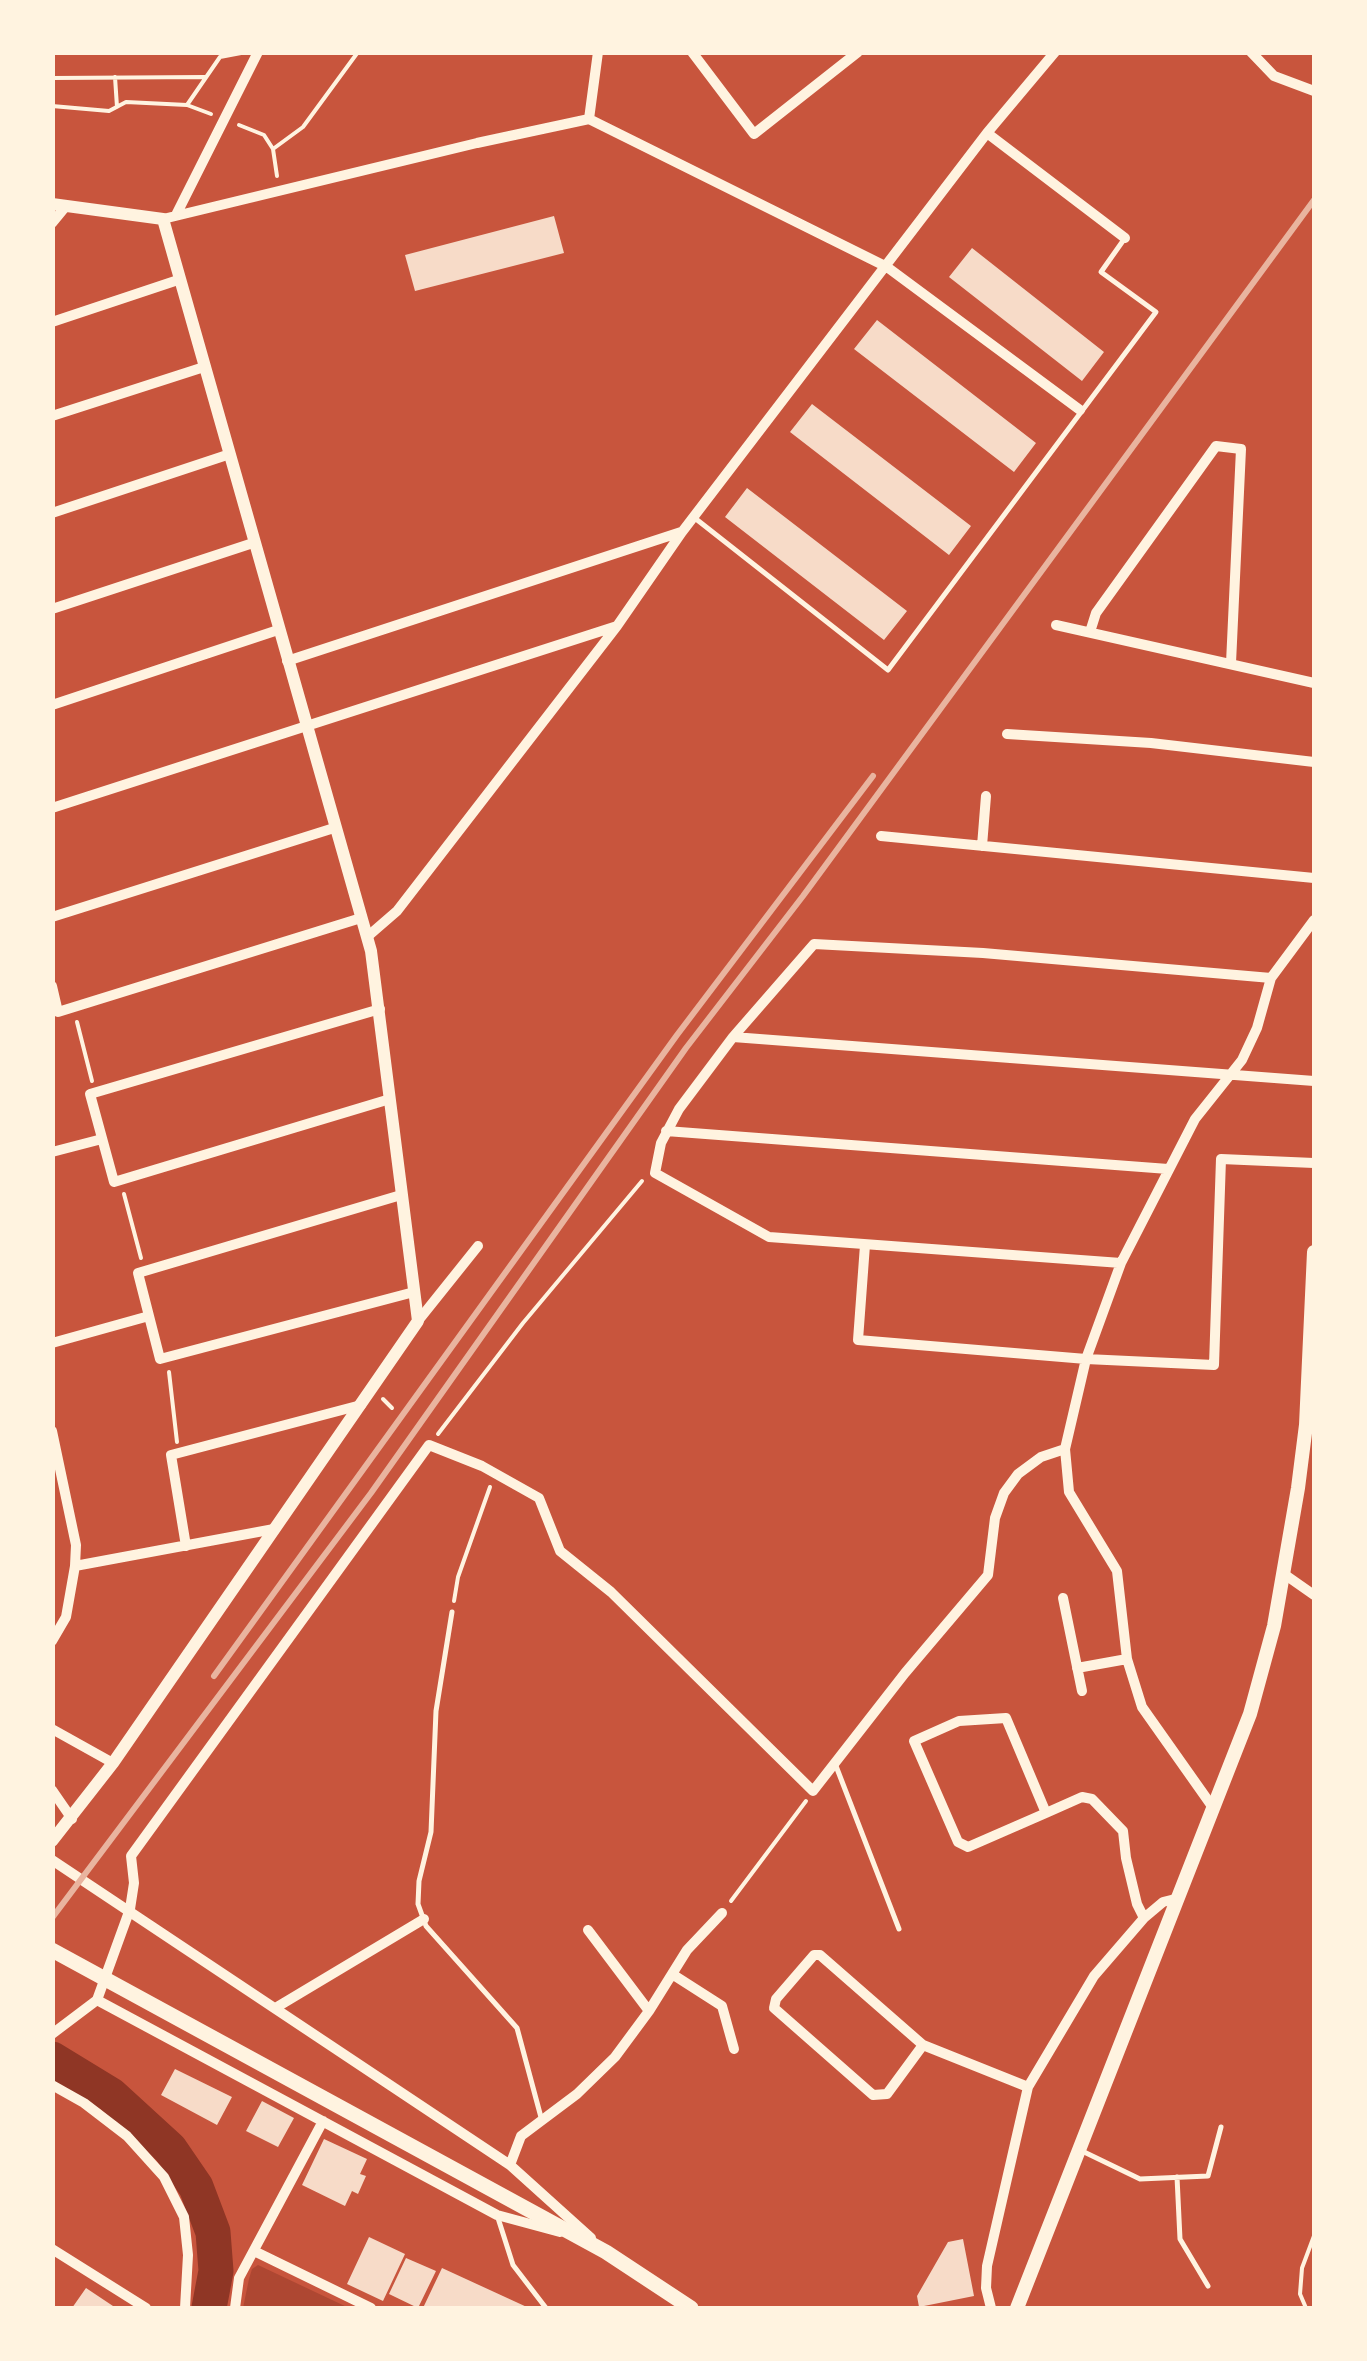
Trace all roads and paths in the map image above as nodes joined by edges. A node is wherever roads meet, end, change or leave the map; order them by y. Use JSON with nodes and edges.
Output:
{"nodes":[{"id":1,"x":242,"y":52,"type":"edge"},
{"id":2,"x":258,"y":52,"type":"edge"},
{"id":3,"x":358,"y":52,"type":"edge"},
{"id":4,"x":598,"y":52,"type":"edge"},
{"id":5,"x":692,"y":52,"type":"edge"},
{"id":6,"x":858,"y":52,"type":"edge"},
{"id":7,"x":1055,"y":52,"type":"edge"},
{"id":8,"x":1251,"y":52,"type":"edge"},
{"id":9,"x":205,"y":77,"type":"junction"},
{"id":10,"x":52,"y":78,"type":"edge"},
{"id":11,"x":115,"y":78,"type":"junction"},
{"id":12,"x":1314,"y":90,"type":"edge"},
{"id":13,"x":187,"y":104,"type":"junction"},
{"id":14,"x":52,"y":106,"type":"edge"},
{"id":15,"x":117,"y":107,"type":"junction"},
{"id":16,"x":589,"y":119,"type":"junction"},
{"id":17,"x":225,"y":120,"type":"junction"},
{"id":18,"x":987,"y":134,"type":"junction"},
{"id":19,"x":273,"y":149,"type":"junction"},
{"id":20,"x":280,"y":190,"type":"junction"},
{"id":21,"x":59,"y":205,"type":"edge"},
{"id":22,"x":170,"y":217,"type":"junction"},
{"id":23,"x":52,"y":223,"type":"edge"},
{"id":24,"x":1125,"y":238,"type":"joint"},
{"id":25,"x":887,"y":267,"type":"junction"},
{"id":26,"x":178,"y":280,"type":"junction"},
{"id":27,"x":52,"y":322,"type":"edge"},
{"id":28,"x":204,"y":367,"type":"junction"},
{"id":29,"x":1080,"y":410,"type":"junction"},
{"id":30,"x":52,"y":416,"type":"edge"},
{"id":31,"x":228,"y":455,"type":"junction"},
{"id":32,"x":52,"y":513,"type":"edge"},
{"id":33,"x":693,"y":517,"type":"junction"},
{"id":34,"x":682,"y":532,"type":"junction"},
{"id":35,"x":254,"y":543,"type":"junction"},
{"id":36,"x":52,"y":608,"type":"edge"},
{"id":37,"x":1056,"y":625,"type":"dead end"},
{"id":38,"x":617,"y":626,"type":"junction"},
{"id":39,"x":278,"y":630,"type":"junction"},
{"id":40,"x":1090,"y":632,"type":"junction"},
{"id":41,"x":287,"y":660,"type":"junction"},
{"id":42,"x":1231,"y":662,"type":"junction"},
{"id":43,"x":1314,"y":683,"type":"edge"},
{"id":44,"x":52,"y":705,"type":"edge"},
{"id":45,"x":304,"y":724,"type":"junction"},
{"id":46,"x":1008,"y":734,"type":"dead end"},
{"id":47,"x":1314,"y":762,"type":"edge"},
{"id":48,"x":986,"y":796,"type":"dead end"},
{"id":49,"x":52,"y":808,"type":"edge"},
{"id":50,"x":334,"y":828,"type":"junction"},
{"id":51,"x":881,"y":836,"type":"dead end"},
{"id":52,"x":982,"y":846,"type":"junction"},
{"id":53,"x":1314,"y":878,"type":"edge"},
{"id":54,"x":52,"y":917,"type":"edge"},
{"id":55,"x":362,"y":918,"type":"junction"},
{"id":56,"x":1314,"y":920,"type":"edge"},
{"id":57,"x":367,"y":937,"type":"junction"},
{"id":58,"x":1271,"y":978,"type":"junction"},
{"id":59,"x":52,"y":986,"type":"edge"},
{"id":60,"x":74,"y":1008,"type":"junction"},
{"id":61,"x":380,"y":1009,"type":"junction"},
{"id":62,"x":733,"y":1037,"type":"junction"},
{"id":63,"x":1229,"y":1074,"type":"junction"},
{"id":64,"x":1314,"y":1082,"type":"edge"},
{"id":65,"x":95,"y":1093,"type":"junction"},
{"id":66,"x":390,"y":1099,"type":"junction"},
{"id":67,"x":666,"y":1131,"type":"junction"},
{"id":68,"x":102,"y":1138,"type":"junction"},
{"id":69,"x":52,"y":1152,"type":"edge"},
{"id":70,"x":1314,"y":1163,"type":"edge"},
{"id":71,"x":1168,"y":1169,"type":"junction"},
{"id":72,"x":655,"y":1173,"type":"junction"},
{"id":73,"x":121,"y":1180,"type":"junction"},
{"id":74,"x":402,"y":1195,"type":"junction"},
{"id":75,"x":866,"y":1245,"type":"junction"},
{"id":76,"x":478,"y":1246,"type":"dead end"},
{"id":77,"x":1314,"y":1252,"type":"edge"},
{"id":78,"x":1121,"y":1263,"type":"junction"},
{"id":79,"x":144,"y":1271,"type":"junction"},
{"id":80,"x":414,"y":1292,"type":"junction"},
{"id":81,"x":149,"y":1316,"type":"junction"},
{"id":82,"x":418,"y":1322,"type":"junction"},
{"id":83,"x":52,"y":1343,"type":"edge"},
{"id":84,"x":168,"y":1357,"type":"junction"},
{"id":85,"x":1086,"y":1359,"type":"junction"},
{"id":86,"x":364,"y":1405,"type":"junction"},
{"id":87,"x":1310,"y":1427,"type":"edge"},
{"id":88,"x":52,"y":1431,"type":"edge"},
{"id":89,"x":429,"y":1445,"type":"junction"},
{"id":90,"x":1066,"y":1449,"type":"junction"},
{"id":91,"x":178,"y":1453,"type":"junction"},
{"id":92,"x":495,"y":1473,"type":"junction"},
{"id":93,"x":274,"y":1529,"type":"junction"},
{"id":94,"x":186,"y":1546,"type":"junction"},
{"id":95,"x":76,"y":1566,"type":"junction"},
{"id":96,"x":1284,"y":1574,"type":"junction"},
{"id":97,"x":1314,"y":1595,"type":"edge"},
{"id":98,"x":1062,"y":1598,"type":"dead end"},
{"id":99,"x":452,"y":1612,"type":"joint"},
{"id":100,"x":52,"y":1641,"type":"edge"},
{"id":101,"x":1127,"y":1659,"type":"junction"},
{"id":102,"x":1077,"y":1668,"type":"junction"},
{"id":103,"x":1082,"y":1691,"type":"dead end"},
{"id":104,"x":52,"y":1729,"type":"edge"},
{"id":105,"x":114,"y":1763,"type":"junction"},
{"id":106,"x":834,"y":1764,"type":"junction"},
{"id":107,"x":52,"y":1790,"type":"edge"},
{"id":108,"x":813,"y":1791,"type":"junction"},
{"id":109,"x":1214,"y":1809,"type":"junction"},
{"id":110,"x":1046,"y":1813,"type":"junction"},
{"id":111,"x":72,"y":1819,"type":"junction"},
{"id":112,"x":52,"y":1841,"type":"edge"},
{"id":113,"x":52,"y":1860,"type":"edge"},
{"id":114,"x":1179,"y":1898,"type":"junction"},
{"id":115,"x":130,"y":1909,"type":"junction"},
{"id":116,"x":722,"y":1913,"type":"joint"},
{"id":117,"x":1144,"y":1918,"type":"junction"},
{"id":118,"x":424,"y":1920,"type":"junction"},
{"id":119,"x":899,"y":1929,"type":"dead end"},
{"id":120,"x":588,"y":1930,"type":"dead end"},
{"id":121,"x":52,"y":1950,"type":"edge"},
{"id":122,"x":672,"y":1974,"type":"junction"},
{"id":123,"x":97,"y":2000,"type":"junction"},
{"id":124,"x":278,"y":2007,"type":"junction"},
{"id":125,"x":650,"y":2011,"type":"junction"},
{"id":126,"x":52,"y":2034,"type":"edge"},
{"id":127,"x":923,"y":2045,"type":"junction"},
{"id":128,"x":734,"y":2049,"type":"dead end"},
{"id":129,"x":52,"y":2085,"type":"edge"},
{"id":130,"x":1028,"y":2088,"type":"junction"},
{"id":131,"x":322,"y":2121,"type":"junction"},
{"id":132,"x":543,"y":2122,"type":"junction"},
{"id":133,"x":1221,"y":2127,"type":"dead end"},
{"id":134,"x":1079,"y":2150,"type":"junction"},
{"id":135,"x":510,"y":2165,"type":"junction"},
{"id":136,"x":1178,"y":2177,"type":"junction"},
{"id":137,"x":497,"y":2216,"type":"junction"},
{"id":138,"x":1314,"y":2236,"type":"edge"},
{"id":139,"x":580,"y":2238,"type":"junction"},
{"id":140,"x":52,"y":2249,"type":"edge"},
{"id":141,"x":254,"y":2251,"type":"junction"},
{"id":142,"x":606,"y":2252,"type":"junction"},
{"id":143,"x":1208,"y":2286,"type":"dead end"},
{"id":144,"x":146,"y":2308,"type":"edge"},
{"id":145,"x":185,"y":2308,"type":"edge"},
{"id":146,"x":236,"y":2308,"type":"edge"},
{"id":147,"x":371,"y":2308,"type":"edge"},
{"id":148,"x":546,"y":2308,"type":"edge"},
{"id":149,"x":691,"y":2308,"type":"edge"},
{"id":150,"x":991,"y":2308,"type":"edge"},
{"id":151,"x":1016,"y":2308,"type":"edge"},
{"id":152,"x":1306,"y":2308,"type":"edge"}],
"edges":[{"from":1,"to":9,"type":"path"},
{"from":2,"to":17,"type":"street"},
{"from":3,"to":19,"type":"path"},
{"from":4,"to":16,"type":"street"},
{"from":5,"to":6,"type":"street"},
{"from":7,"to":18,"type":"street"},
{"from":8,"to":12,"type":"street"},
{"from":9,"to":11,"type":"path"},
{"from":9,"to":13,"type":"path"},
{"from":10,"to":11,"type":"path"},
{"from":11,"to":15,"type":"path"},
{"from":13,"to":15,"type":"path"},
{"from":13,"to":17,"type":"path"},
{"from":14,"to":15,"type":"path"},
{"from":16,"to":20,"type":"street"},
{"from":16,"to":25,"type":"street"},
{"from":17,"to":19,"type":"path"},
{"from":17,"to":22,"type":"street"},
{"from":18,"to":24,"type":"street"},
{"from":18,"to":25,"type":"street"},
{"from":19,"to":20,"type":"path"},
{"from":20,"to":22,"type":"street"},
{"from":21,"to":22,"type":"street"},
{"from":21,"to":23,"type":"street"},
{"from":22,"to":26,"type":"street"},
{"from":24,"to":29,"type":"lane"},
{"from":25,"to":29,"type":"street"},
{"from":25,"to":33,"type":"street"},
{"from":26,"to":27,"type":"street"},
{"from":26,"to":28,"type":"street"},
{"from":28,"to":30,"type":"street"},
{"from":28,"to":31,"type":"street"},
{"from":29,"to":33,"type":"lane"},
{"from":31,"to":32,"type":"street"},
{"from":31,"to":35,"type":"street"},
{"from":33,"to":34,"type":"street"},
{"from":34,"to":38,"type":"street"},
{"from":34,"to":41,"type":"street"},
{"from":35,"to":36,"type":"street"},
{"from":35,"to":39,"type":"street"},
{"from":37,"to":40,"type":"street"},
{"from":38,"to":45,"type":"street"},
{"from":38,"to":57,"type":"street"},
{"from":39,"to":41,"type":"street"},
{"from":39,"to":44,"type":"street"},
{"from":40,"to":42,"type":"street"},
{"from":40,"to":42,"type":"street"},
{"from":41,"to":45,"type":"street"},
{"from":42,"to":43,"type":"street"},
{"from":45,"to":49,"type":"street"},
{"from":45,"to":50,"type":"street"},
{"from":46,"to":47,"type":"street"},
{"from":48,"to":52,"type":"street"},
{"from":50,"to":54,"type":"street"},
{"from":50,"to":55,"type":"street"},
{"from":51,"to":52,"type":"street"},
{"from":52,"to":53,"type":"street"},
{"from":55,"to":57,"type":"street"},
{"from":55,"to":60,"type":"street"},
{"from":56,"to":58,"type":"street"},
{"from":57,"to":61,"type":"street"},
{"from":58,"to":62,"type":"street"},
{"from":58,"to":63,"type":"street"},
{"from":59,"to":60,"type":"street"},
{"from":60,"to":65,"type":"path"},
{"from":61,"to":65,"type":"street"},
{"from":61,"to":66,"type":"street"},
{"from":62,"to":63,"type":"street"},
{"from":62,"to":67,"type":"street"},
{"from":63,"to":64,"type":"street"},
{"from":63,"to":71,"type":"street"},
{"from":65,"to":68,"type":"street"},
{"from":66,"to":73,"type":"street"},
{"from":66,"to":74,"type":"street"},
{"from":67,"to":71,"type":"street"},
{"from":67,"to":72,"type":"street"},
{"from":68,"to":69,"type":"street"},
{"from":68,"to":73,"type":"street"},
{"from":70,"to":85,"type":"street"},
{"from":71,"to":78,"type":"street"},
{"from":72,"to":75,"type":"street"},
{"from":72,"to":89,"type":"path"},
{"from":73,"to":79,"type":"path"},
{"from":74,"to":79,"type":"street"},
{"from":74,"to":80,"type":"street"},
{"from":75,"to":78,"type":"street"},
{"from":75,"to":85,"type":"street"},
{"from":76,"to":82,"type":"street"},
{"from":77,"to":87,"type":"main road"},
{"from":78,"to":85,"type":"street"},
{"from":79,"to":81,"type":"street"},
{"from":80,"to":82,"type":"street"},
{"from":80,"to":84,"type":"street"},
{"from":81,"to":83,"type":"street"},
{"from":81,"to":84,"type":"street"},
{"from":82,"to":86,"type":"street"},
{"from":84,"to":91,"type":"path"},
{"from":85,"to":90,"type":"street"},
{"from":86,"to":91,"type":"street"},
{"from":86,"to":93,"type":"street"},
{"from":87,"to":96,"type":"main road"},
{"from":88,"to":95,"type":"street"},
{"from":89,"to":92,"type":"street"},
{"from":89,"to":115,"type":"street"},
{"from":90,"to":101,"type":"street"},
{"from":90,"to":106,"type":"street"},
{"from":91,"to":94,"type":"street"},
{"from":92,"to":99,"type":"path"},
{"from":92,"to":108,"type":"street"},
{"from":93,"to":94,"type":"street"},
{"from":93,"to":105,"type":"street"},
{"from":94,"to":95,"type":"street"},
{"from":95,"to":100,"type":"street"},
{"from":96,"to":97,"type":"street"},
{"from":96,"to":109,"type":"main road"},
{"from":98,"to":102,"type":"street"},
{"from":99,"to":118,"type":"lane"},
{"from":101,"to":102,"type":"street"},
{"from":101,"to":109,"type":"street"},
{"from":102,"to":103,"type":"street"},
{"from":104,"to":105,"type":"street"},
{"from":105,"to":111,"type":"street"},
{"from":106,"to":108,"type":"street"},
{"from":106,"to":119,"type":"lane"},
{"from":107,"to":111,"type":"street"},
{"from":108,"to":116,"type":"path"},
{"from":109,"to":114,"type":"main road"},
{"from":110,"to":110,"type":"street"},
{"from":110,"to":117,"type":"street"},
{"from":111,"to":112,"type":"street"},
{"from":113,"to":115,"type":"street"},
{"from":114,"to":117,"type":"street"},
{"from":114,"to":134,"type":"main road"},
{"from":115,"to":123,"type":"street"},
{"from":115,"to":124,"type":"street"},
{"from":116,"to":122,"type":"street"},
{"from":117,"to":130,"type":"street"},
{"from":118,"to":124,"type":"street"},
{"from":118,"to":132,"type":"lane"},
{"from":120,"to":125,"type":"street"},
{"from":121,"to":139,"type":"highway"},
{"from":122,"to":125,"type":"street"},
{"from":122,"to":128,"type":"street"},
{"from":123,"to":126,"type":"street"},
{"from":123,"to":131,"type":"street"},
{"from":124,"to":135,"type":"street"},
{"from":125,"to":132,"type":"street"},
{"from":127,"to":127,"type":"street"},
{"from":127,"to":130,"type":"street"},
{"from":129,"to":145,"type":"street"},
{"from":130,"to":150,"type":"street"},
{"from":131,"to":137,"type":"street"},
{"from":131,"to":141,"type":"street"},
{"from":132,"to":135,"type":"street"},
{"from":133,"to":136,"type":"lane"},
{"from":134,"to":136,"type":"lane"},
{"from":134,"to":151,"type":"main road"},
{"from":135,"to":142,"type":"street"},
{"from":136,"to":143,"type":"lane"},
{"from":137,"to":139,"type":"street"},
{"from":137,"to":148,"type":"lane"},
{"from":138,"to":152,"type":"path"},
{"from":139,"to":142,"type":"highway"},
{"from":140,"to":144,"type":"street"},
{"from":141,"to":146,"type":"street"},
{"from":141,"to":147,"type":"street"},
{"from":142,"to":149,"type":"highway"}]}
